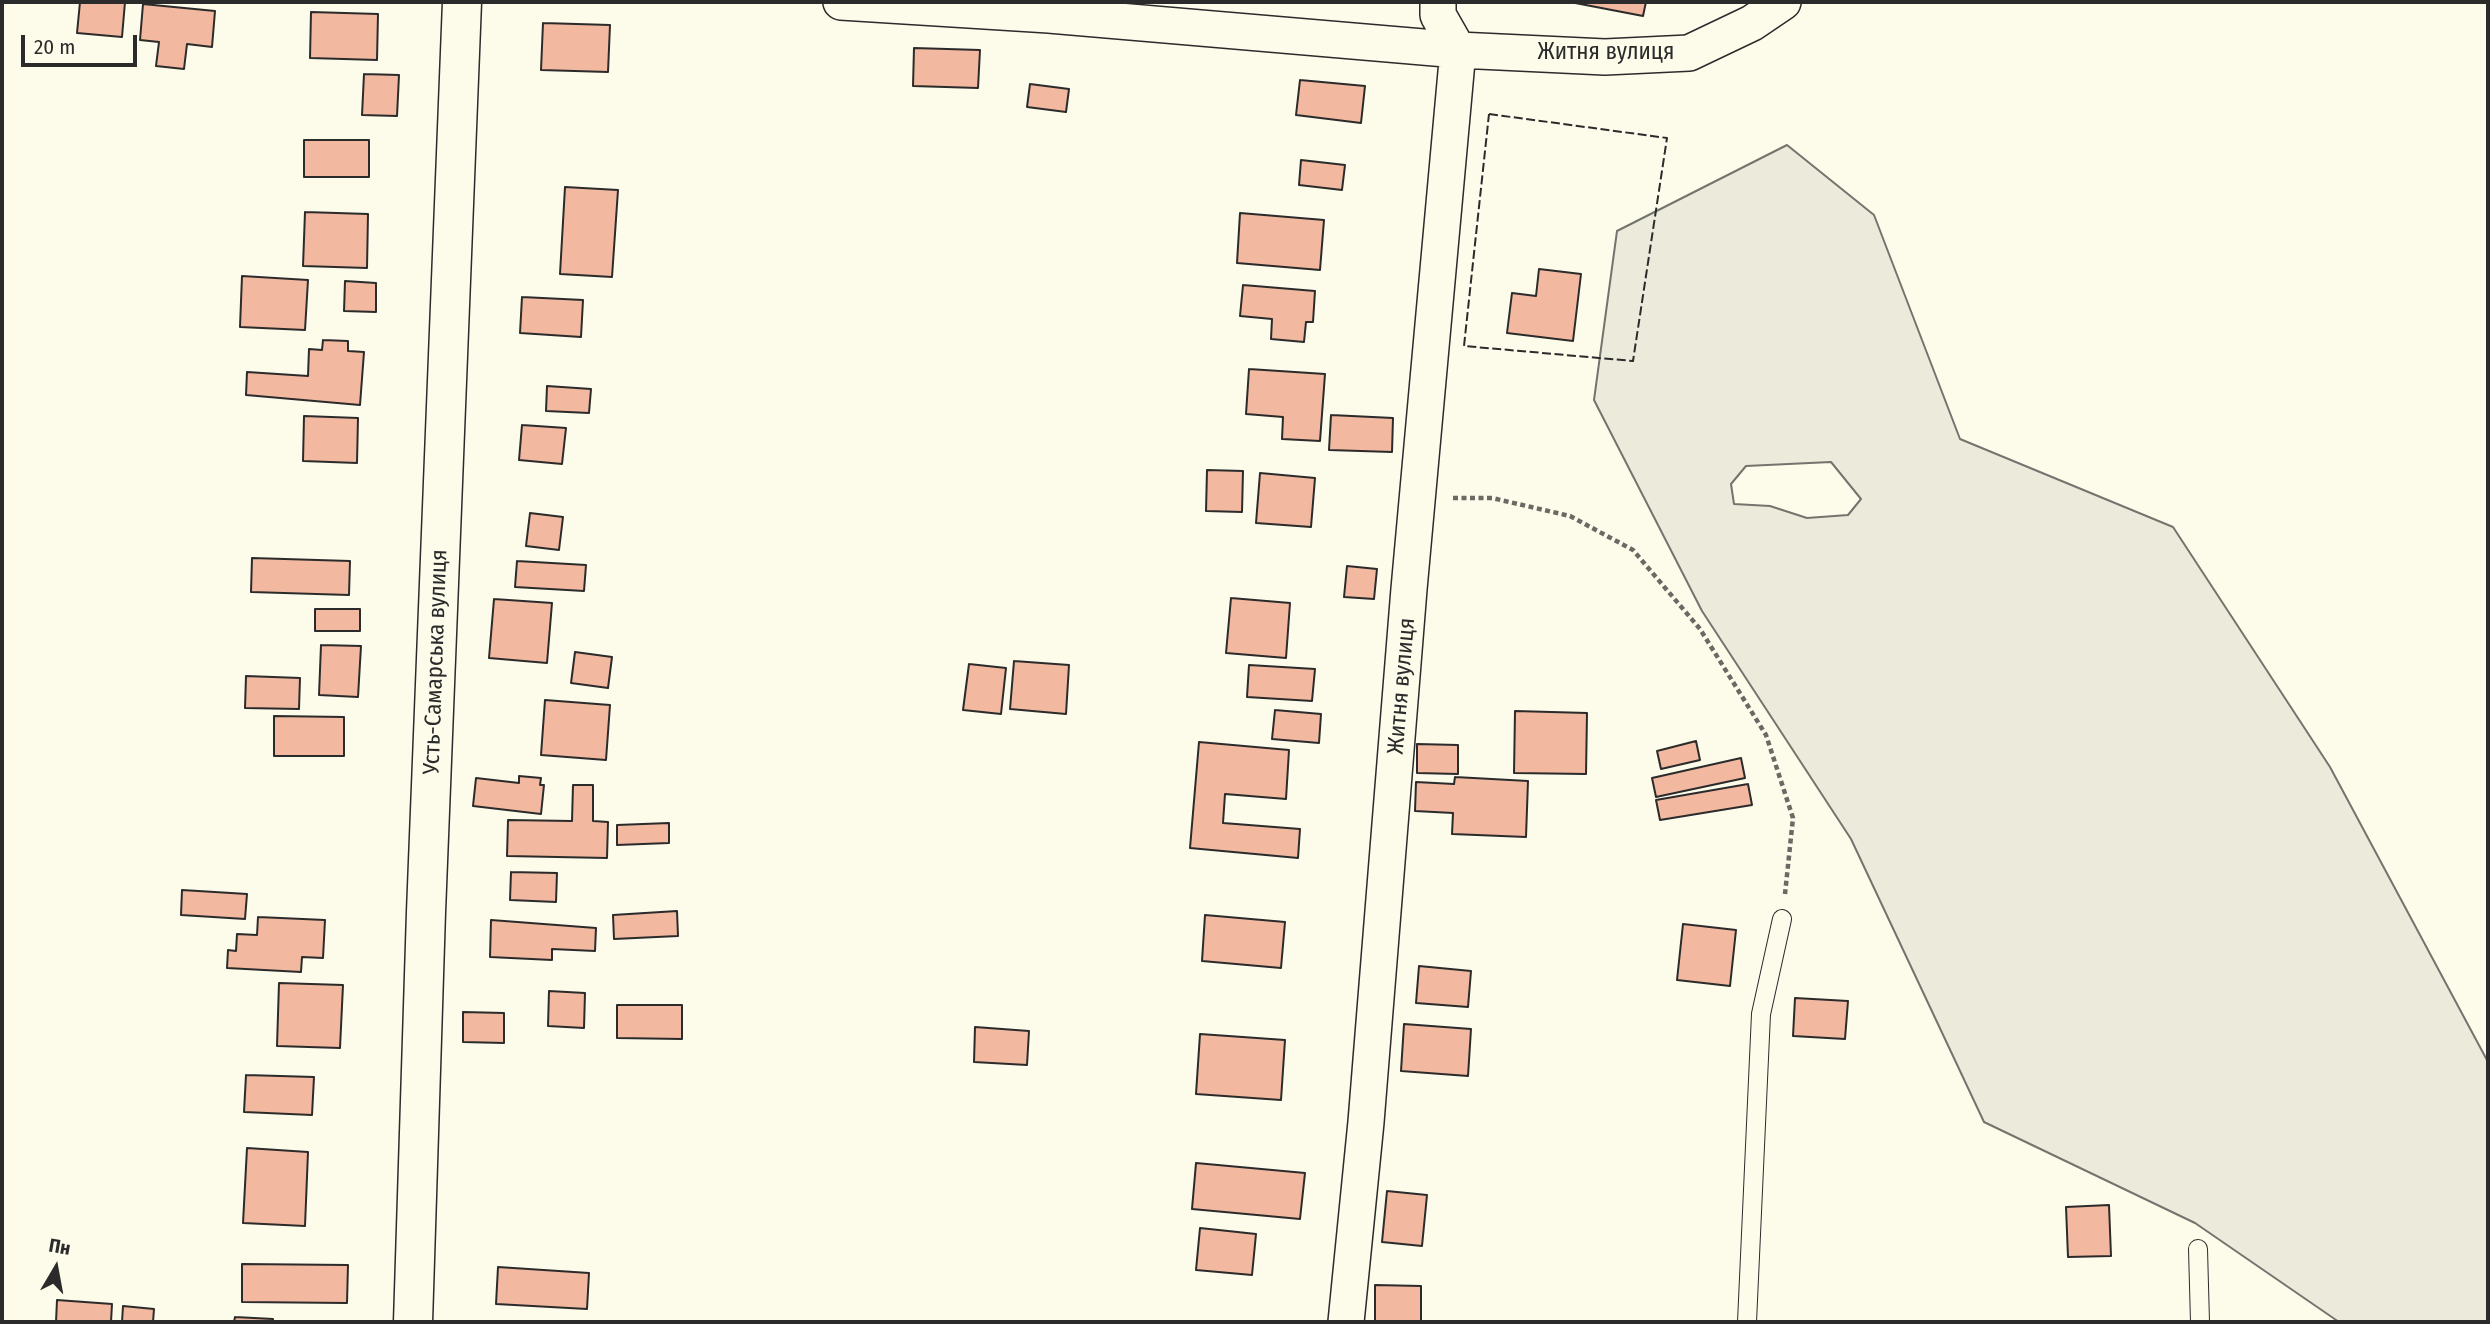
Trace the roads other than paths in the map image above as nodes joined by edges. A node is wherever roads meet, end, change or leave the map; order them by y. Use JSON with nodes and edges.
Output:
{"nodes":[{"id":1,"x":462,"y":2,"type":"edge"},
{"id":2,"x":841,"y":2,"type":"edge"},
{"id":3,"x":1438,"y":2,"type":"edge"},
{"id":4,"x":1783,"y":2,"type":"edge"},
{"id":5,"x":1458,"y":50,"type":"junction"},
{"id":6,"x":1782,"y":919,"type":"road end"},
{"id":7,"x":2198,"y":1249,"type":"dead end"},
{"id":8,"x":413,"y":1322,"type":"edge"},
{"id":9,"x":1346,"y":1322,"type":"edge"},
{"id":10,"x":1746,"y":1322,"type":"edge"},
{"id":11,"x":2200,"y":1322,"type":"edge"}],
"edges":[{"from":1,"to":8,"type":"street","name":"Усть-Самарська вулиця"},
{"from":2,"to":5,"type":"street"},
{"from":3,"to":5,"type":"street"},
{"from":4,"to":5,"type":"street","name":"Житня вулиця"},
{"from":5,"to":9,"type":"street","name":"Житня вулиця"},
{"from":6,"to":10,"type":"lane"},
{"from":7,"to":11,"type":"lane"}]}
